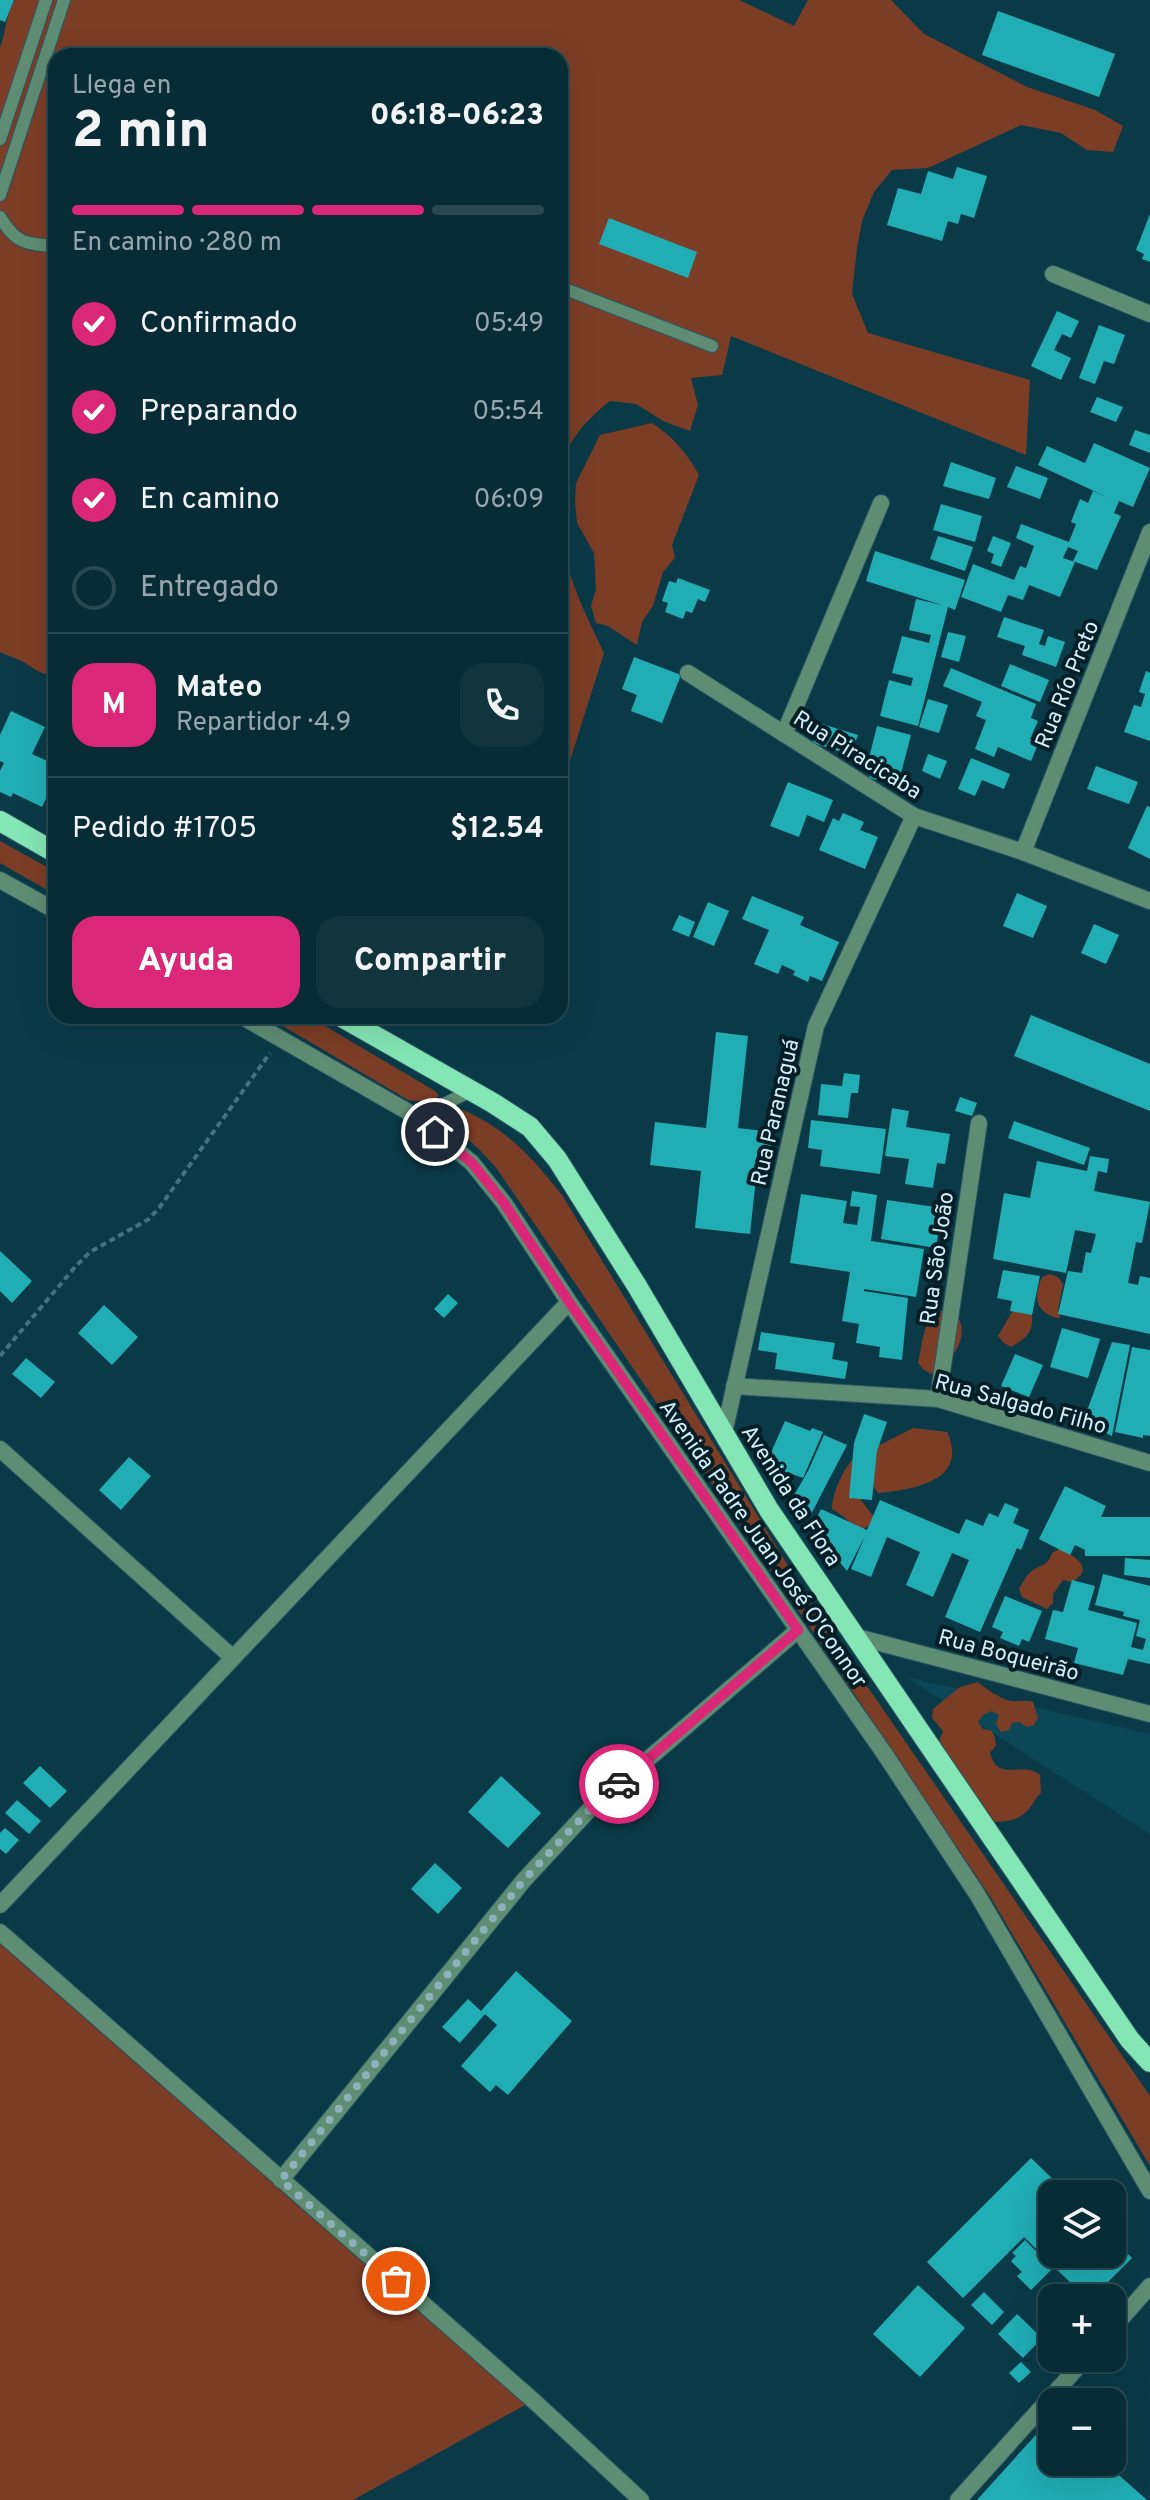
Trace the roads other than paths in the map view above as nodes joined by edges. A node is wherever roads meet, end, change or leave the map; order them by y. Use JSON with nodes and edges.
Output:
{"nodes":[{"id":1,"x":46,"y":0,"type":"edge"},
{"id":2,"x":64,"y":0,"type":"edge"},
{"id":3,"x":48,"y":48,"type":"edge"},
{"id":4,"x":48,"y":49,"type":"edge"},
{"id":5,"x":0,"y":139,"type":"edge"},
{"id":6,"x":0,"y":195,"type":"edge"},
{"id":7,"x":0,"y":217,"type":"edge"},
{"id":8,"x":48,"y":245,"type":"edge"},
{"id":9,"x":1053,"y":274,"type":"dead end"},
{"id":10,"x":568,"y":290,"type":"edge"},
{"id":11,"x":1150,"y":314,"type":"edge"},
{"id":12,"x":712,"y":346,"type":"dead end"},
{"id":13,"x":881,"y":503,"type":"dead end"},
{"id":14,"x":1150,"y":532,"type":"edge"},
{"id":15,"x":688,"y":673,"type":"dead end"},
{"id":16,"x":784,"y":734,"type":"junction"},
{"id":17,"x":914,"y":816,"type":"junction"},
{"id":18,"x":0,"y":821,"type":"edge"},
{"id":19,"x":48,"y":848,"type":"edge"},
{"id":20,"x":1023,"y":852,"type":"junction"},
{"id":21,"x":0,"y":880,"type":"edge"},
{"id":22,"x":1150,"y":901,"type":"edge"},
{"id":23,"x":48,"y":907,"type":"edge"},
{"id":24,"x":256,"y":1024,"type":"edge"},
{"id":25,"x":354,"y":1024,"type":"edge"},
{"id":26,"x":471,"y":1091,"type":"junction"},
{"id":27,"x":417,"y":1117,"type":"junction"},
{"id":28,"x":979,"y":1123,"type":"dead end"},
{"id":29,"x":569,"y":1302,"type":"junction"},
{"id":30,"x":734,"y":1386,"type":"junction"},
{"id":31,"x":938,"y":1399,"type":"junction"},
{"id":32,"x":724,"y":1433,"type":"junction"},
{"id":33,"x":0,"y":1449,"type":"edge"},
{"id":34,"x":1150,"y":1463,"type":"edge"},
{"id":35,"x":798,"y":1630,"type":"junction"},
{"id":36,"x":857,"y":1637,"type":"junction"},
{"id":37,"x":233,"y":1658,"type":"junction"},
{"id":38,"x":1150,"y":1714,"type":"edge"},
{"id":39,"x":0,"y":1905,"type":"edge"},
{"id":40,"x":0,"y":1932,"type":"edge"},
{"id":41,"x":1150,"y":2062,"type":"edge"},
{"id":42,"x":281,"y":2180,"type":"junction"},
{"id":43,"x":1150,"y":2191,"type":"edge"},
{"id":44,"x":1150,"y":2286,"type":"edge"},
{"id":45,"x":1126,"y":2313,"type":"edge"},
{"id":46,"x":1073,"y":2372,"type":"edge"},
{"id":47,"x":641,"y":2500,"type":"edge"},
{"id":48,"x":958,"y":2500,"type":"edge"}],
"edges":[{"from":1,"to":5,"type":"lane"},
{"from":2,"to":3,"type":"lane"},
{"from":4,"to":6,"type":"lane"},
{"from":7,"to":8,"type":"lane"},
{"from":9,"to":11,"type":"street"},
{"from":10,"to":12,"type":"lane"},
{"from":13,"to":16,"type":"street"},
{"from":14,"to":20,"type":"street","name":"Rua Río Preto"},
{"from":15,"to":16,"type":"street","name":"Rua Piracicaba"},
{"from":16,"to":17,"type":"street","name":"Rua Piracicaba"},
{"from":17,"to":20,"type":"street","name":"Rua Piracicaba"},
{"from":17,"to":30,"type":"street","name":"Rua Paranaguá"},
{"from":18,"to":19,"type":"main road"},
{"from":20,"to":22,"type":"street","name":"Rua Piracicaba"},
{"from":21,"to":23,"type":"street"},
{"from":24,"to":27,"type":"street","name":"Avenida Padre Juan José O'Connor"},
{"from":25,"to":26,"type":"main road","name":"Avenida da Flora"},
{"from":26,"to":27,"type":"lane"},
{"from":26,"to":32,"type":"main road","name":"Avenida da Flora"},
{"from":27,"to":29,"type":"street","name":"Avenida Padre Juan José O'Connor"},
{"from":28,"to":31,"type":"street","name":"Rua São João"},
{"from":29,"to":35,"type":"street","name":"Avenida Padre Juan José O'Connor"},
{"from":29,"to":37,"type":"street"},
{"from":30,"to":31,"type":"street","name":"Rua Salgado Filho"},
{"from":30,"to":32,"type":"street","name":"Rua Paranaguá"},
{"from":31,"to":34,"type":"street","name":"Rua Salgado Filho"},
{"from":32,"to":36,"type":"main road","name":"Avenida da Flora"},
{"from":33,"to":37,"type":"street"},
{"from":35,"to":42,"type":"street"},
{"from":35,"to":43,"type":"street","name":"Avenida Padre Juan José O'Connor"},
{"from":36,"to":38,"type":"street","name":"Rua Boqueirão"},
{"from":36,"to":41,"type":"main road","name":"Avenida da Flora"},
{"from":37,"to":39,"type":"street"},
{"from":40,"to":42,"type":"street"},
{"from":42,"to":47,"type":"street"},
{"from":44,"to":45,"type":"street"},
{"from":46,"to":48,"type":"street"}]}
